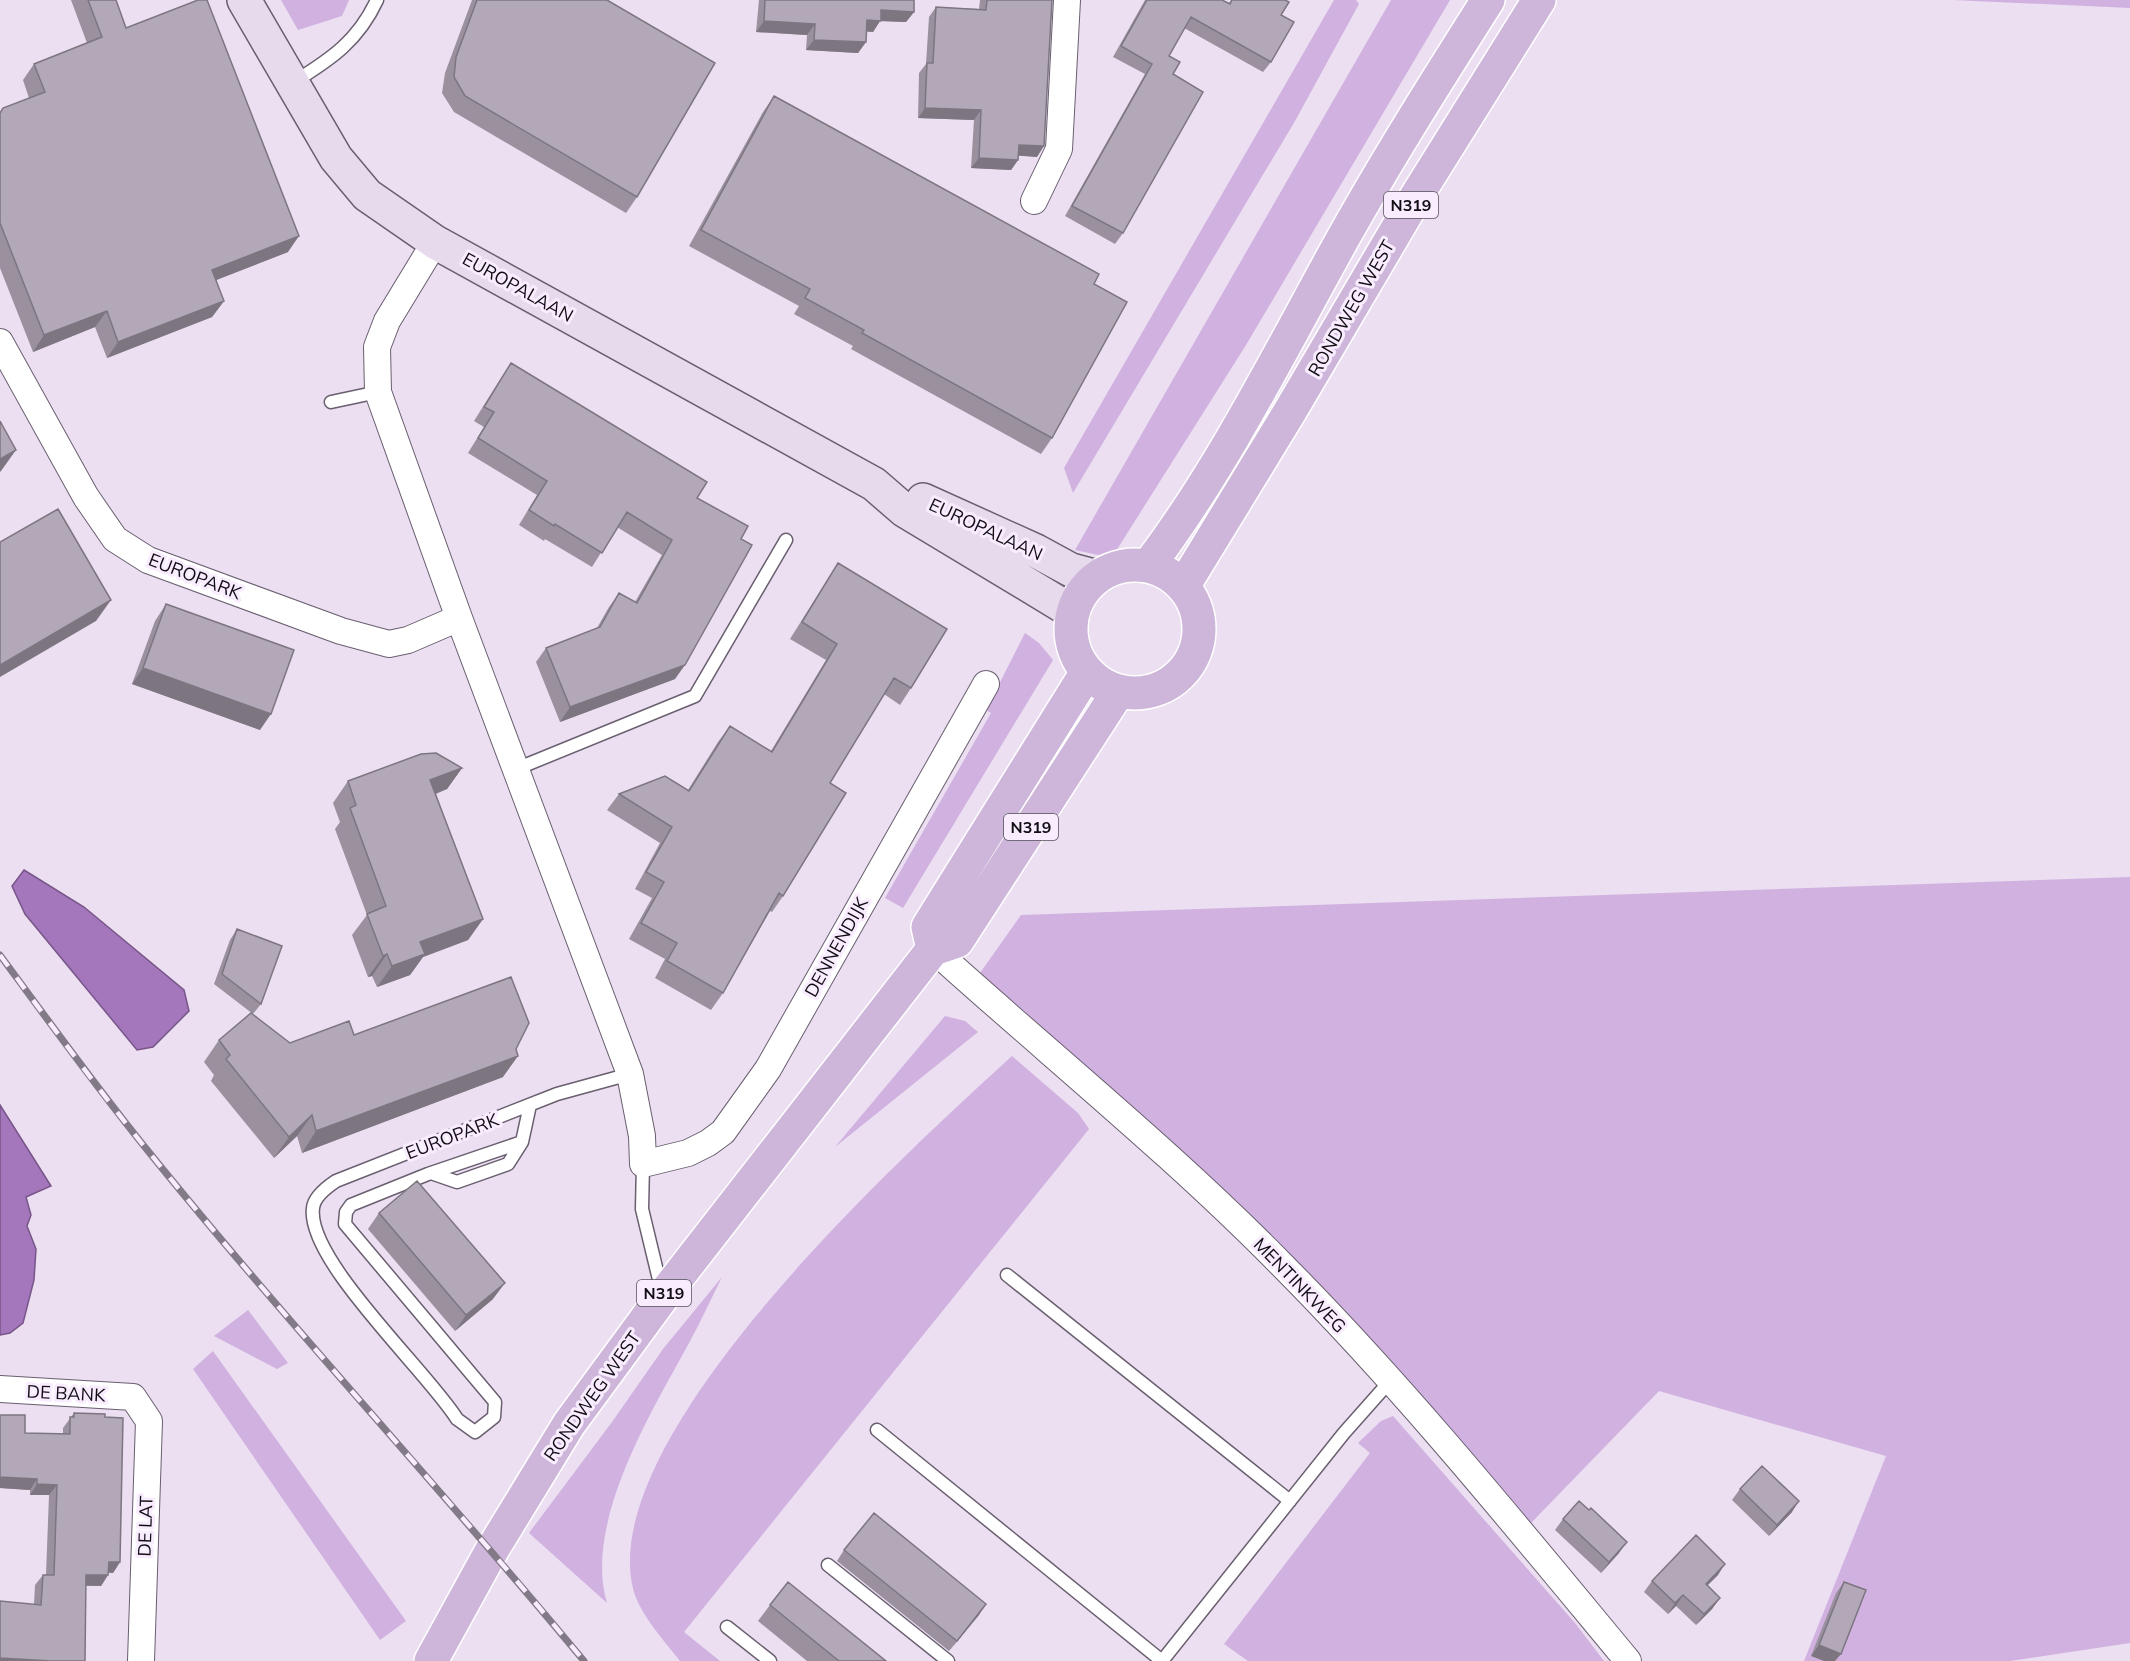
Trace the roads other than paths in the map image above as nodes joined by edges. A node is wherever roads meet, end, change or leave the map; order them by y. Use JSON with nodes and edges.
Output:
{"nodes":[{"id":1,"x":244,"y":0,"type":"edge"},
{"id":2,"x":377,"y":0,"type":"edge"},
{"id":3,"x":1067,"y":0,"type":"edge"},
{"id":4,"x":1488,"y":0,"type":"edge"},
{"id":5,"x":1539,"y":0,"type":"edge"},
{"id":6,"x":293,"y":82,"type":"junction"},
{"id":7,"x":1035,"y":201,"type":"dead end"},
{"id":8,"x":435,"y":242,"type":"junction"},
{"id":9,"x":0,"y":342,"type":"edge"},
{"id":10,"x":378,"y":392,"type":"junction"},
{"id":11,"x":331,"y":402,"type":"dead end"},
{"id":12,"x":874,"y":484,"type":"junction"},
{"id":13,"x":786,"y":540,"type":"dead end"},
{"id":14,"x":1149,"y":565,"type":"junction"},
{"id":15,"x":1097,"y":577,"type":"junction"},
{"id":16,"x":1184,"y":585,"type":"junction"},
{"id":17,"x":1073,"y":612,"type":"junction"},
{"id":18,"x":459,"y":618,"type":"junction"},
{"id":19,"x":1087,"y":672,"type":"junction"},
{"id":20,"x":986,"y":684,"type":"dead end"},
{"id":21,"x":1118,"y":692,"type":"junction"},
{"id":22,"x":516,"y":769,"type":"junction"},
{"id":23,"x":933,"y":949,"type":"junction"},
{"id":24,"x":630,"y":1074,"type":"junction"},
{"id":25,"x":530,"y":1105,"type":"junction"},
{"id":26,"x":643,"y":1164,"type":"junction"},
{"id":27,"x":1007,"y":1275,"type":"dead end"},
{"id":28,"x":663,"y":1296,"type":"junction"},
{"id":29,"x":1391,"y":1380,"type":"junction"},
{"id":30,"x":0,"y":1389,"type":"edge"},
{"id":31,"x":133,"y":1397,"type":"joint"},
{"id":32,"x":877,"y":1431,"type":"dead end"},
{"id":33,"x":1290,"y":1501,"type":"junction"},
{"id":34,"x":828,"y":1565,"type":"dead end"},
{"id":35,"x":727,"y":1627,"type":"dead end"},
{"id":36,"x":141,"y":1661,"type":"edge"},
{"id":37,"x":431,"y":1661,"type":"edge"},
{"id":38,"x":770,"y":1661,"type":"edge"},
{"id":39,"x":948,"y":1661,"type":"edge"},
{"id":40,"x":1162,"y":1661,"type":"edge"},
{"id":41,"x":1628,"y":1661,"type":"edge"}],
"edges":[{"from":1,"to":6,"type":"street","name":"EUROPALAAN"},
{"from":2,"to":6,"type":"lane"},
{"from":3,"to":7,"type":"street"},
{"from":4,"to":14,"type":"main road","number":"N319"},
{"from":5,"to":16,"type":"main road","name":"RONDWEG WEST","number":"N319"},
{"from":6,"to":8,"type":"street","name":"EUROPALAAN"},
{"from":8,"to":10,"type":"street"},
{"from":8,"to":12,"type":"street","name":"EUROPALAAN"},
{"from":9,"to":18,"type":"street","name":"EUROPARK"},
{"from":10,"to":11,"type":"lane"},
{"from":10,"to":18,"type":"street"},
{"from":12,"to":15,"type":"street","name":"EUROPALAAN"},
{"from":12,"to":17,"type":"street","name":"EUROPALAAN"},
{"from":13,"to":22,"type":"lane"},
{"from":14,"to":15,"type":"main road"},
{"from":14,"to":16,"type":"main road"},
{"from":15,"to":17,"type":"main road"},
{"from":16,"to":21,"type":"main road"},
{"from":17,"to":19,"type":"main road"},
{"from":18,"to":22,"type":"street"},
{"from":19,"to":21,"type":"main road"},
{"from":19,"to":23,"type":"main road","number":"N319"},
{"from":20,"to":26,"type":"street","name":"DENNENDIJK"},
{"from":21,"to":23,"type":"main road","name":"RONDWEG WEST","number":"N319"},
{"from":22,"to":24,"type":"street"},
{"from":23,"to":28,"type":"main road","name":"RONDWEG WEST","number":"N319"},
{"from":23,"to":29,"type":"street","name":"MENTINKWEG"},
{"from":24,"to":25,"type":"lane","name":"EUROPARK"},
{"from":24,"to":26,"type":"street"},
{"from":25,"to":25,"type":"lane","name":"EUROPARK"},
{"from":26,"to":28,"type":"lane"},
{"from":27,"to":33,"type":"lane"},
{"from":28,"to":37,"type":"main road","name":"RONDWEG WEST","number":"N319"},
{"from":29,"to":33,"type":"lane"},
{"from":29,"to":41,"type":"street","name":"MENTINKWEG"},
{"from":30,"to":31,"type":"street","name":"DE BANK"},
{"from":31,"to":36,"type":"street","name":"DE LAT"},
{"from":32,"to":40,"type":"lane"},
{"from":33,"to":40,"type":"lane"},
{"from":34,"to":39,"type":"lane"},
{"from":35,"to":38,"type":"lane"}]}
